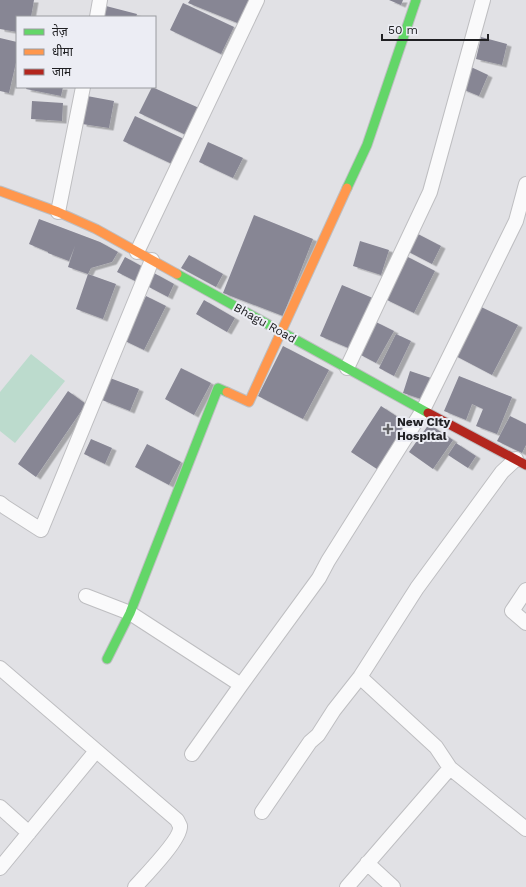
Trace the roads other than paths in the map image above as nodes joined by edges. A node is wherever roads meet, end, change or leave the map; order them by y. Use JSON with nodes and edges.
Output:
{"nodes":[{"id":1,"x":100,"y":0,"type":"edge"},
{"id":2,"x":257,"y":0,"type":"edge"},
{"id":3,"x":416,"y":0,"type":"edge"},
{"id":4,"x":483,"y":0,"type":"edge"},
{"id":5,"x":97,"y":16,"type":"edge"},
{"id":6,"x":83,"y":88,"type":"edge"},
{"id":7,"x":526,"y":184,"type":"edge"},
{"id":8,"x":0,"y":191,"type":"edge"},
{"id":9,"x":58,"y":212,"type":"junction"},
{"id":10,"x":137,"y":252,"type":"junction"},
{"id":11,"x":152,"y":260,"type":"junction"},
{"id":12,"x":281,"y":331,"type":"junction"},
{"id":13,"x":347,"y":368,"type":"junction"},
{"id":14,"x":423,"y":410,"type":"junction"},
{"id":15,"x":521,"y":462,"type":"edge"},
{"id":16,"x":0,"y":503,"type":"edge"},
{"id":17,"x":526,"y":590,"type":"edge"},
{"id":18,"x":86,"y":596,"type":"dead end"},
{"id":19,"x":130,"y":613,"type":"junction"},
{"id":20,"x":526,"y":623,"type":"edge"},
{"id":21,"x":107,"y":659,"type":"dead end"},
{"id":22,"x":0,"y":668,"type":"edge"},
{"id":23,"x":360,"y":677,"type":"junction"},
{"id":24,"x":241,"y":685,"type":"junction"},
{"id":25,"x":96,"y":751,"type":"junction"},
{"id":26,"x":192,"y":754,"type":"dead end"},
{"id":27,"x":450,"y":768,"type":"junction"},
{"id":28,"x":0,"y":807,"type":"edge"},
{"id":29,"x":262,"y":812,"type":"dead end"},
{"id":30,"x":526,"y":830,"type":"edge"},
{"id":31,"x":29,"y":833,"type":"junction"},
{"id":32,"x":367,"y":863,"type":"junction"},
{"id":33,"x":0,"y":868,"type":"edge"},
{"id":34,"x":135,"y":887,"type":"edge"},
{"id":35,"x":347,"y":887,"type":"edge"},
{"id":36,"x":393,"y":887,"type":"edge"}],
"edges":[{"from":1,"to":5,"type":"street"},
{"from":2,"to":10,"type":"street"},
{"from":3,"to":12,"type":"street"},
{"from":4,"to":13,"type":"street"},
{"from":6,"to":9,"type":"street"},
{"from":7,"to":14,"type":"street"},
{"from":8,"to":9,"type":"street","name":"Bhagu Road"},
{"from":9,"to":10,"type":"street","name":"Bhagu Road"},
{"from":10,"to":11,"type":"street","name":"Bhagu Road"},
{"from":11,"to":12,"type":"street","name":"Bhagu Road"},
{"from":11,"to":16,"type":"street"},
{"from":12,"to":13,"type":"street","name":"Bhagu Road"},
{"from":12,"to":19,"type":"street"},
{"from":13,"to":14,"type":"street","name":"Bhagu Road"},
{"from":14,"to":15,"type":"street","name":"Bhagu Road"},
{"from":14,"to":24,"type":"street"},
{"from":15,"to":23,"type":"street"},
{"from":17,"to":20,"type":"street"},
{"from":18,"to":19,"type":"street"},
{"from":19,"to":21,"type":"street"},
{"from":19,"to":24,"type":"street"},
{"from":22,"to":25,"type":"street"},
{"from":23,"to":27,"type":"street"},
{"from":23,"to":29,"type":"street"},
{"from":24,"to":26,"type":"street"},
{"from":25,"to":31,"type":"street"},
{"from":25,"to":34,"type":"street"},
{"from":27,"to":30,"type":"street"},
{"from":27,"to":32,"type":"street"},
{"from":28,"to":31,"type":"street"},
{"from":31,"to":33,"type":"street"},
{"from":32,"to":35,"type":"street"},
{"from":32,"to":36,"type":"street"}]}
